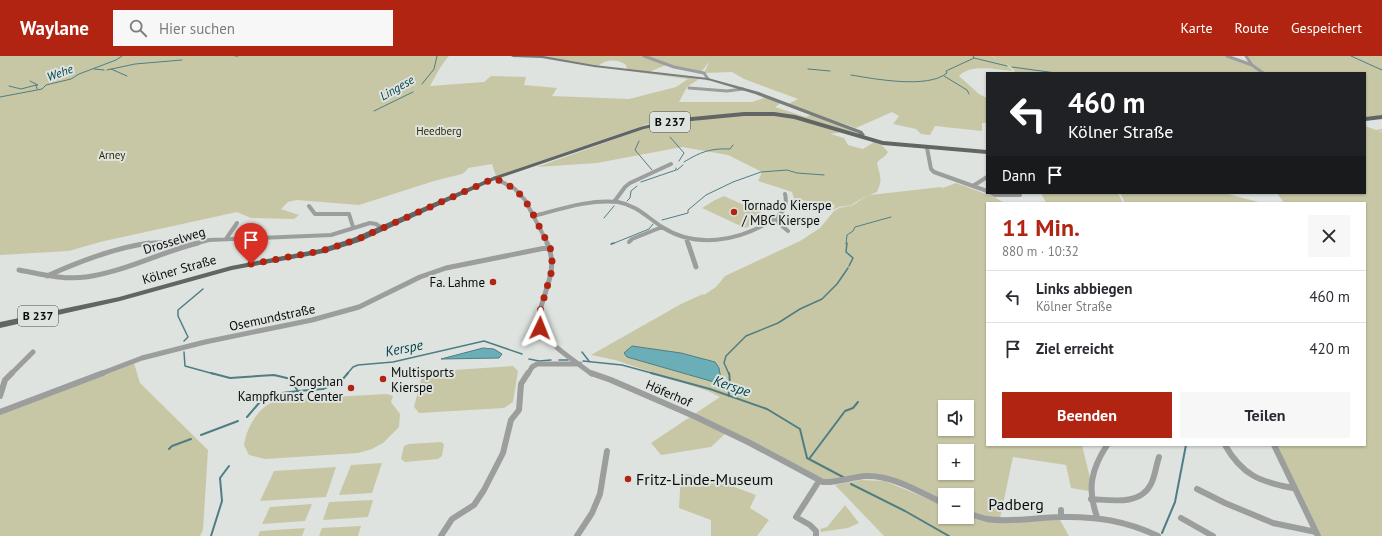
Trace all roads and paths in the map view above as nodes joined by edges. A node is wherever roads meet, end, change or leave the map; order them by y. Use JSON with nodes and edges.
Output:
{"nodes":[{"id":1,"x":513,"y":56,"type":"edge"},
{"id":2,"x":644,"y":56,"type":"edge"},
{"id":3,"x":1227,"y":56,"type":"edge"},
{"id":4,"x":1246,"y":56,"type":"edge"},
{"id":5,"x":1252,"y":65,"type":"junction"},
{"id":6,"x":1262,"y":72,"type":"edge"},
{"id":7,"x":708,"y":79,"type":"junction"},
{"id":8,"x":689,"y":88,"type":"dead end"},
{"id":9,"x":743,"y":89,"type":"junction"},
{"id":10,"x":1382,"y":117,"type":"edge"},
{"id":11,"x":1366,"y":118,"type":"edge"},
{"id":12,"x":860,"y":136,"type":"junction"},
{"id":13,"x":927,"y":148,"type":"junction"},
{"id":14,"x":986,"y":152,"type":"edge"},
{"id":15,"x":671,"y":164,"type":"dead end"},
{"id":16,"x":495,"y":178,"type":"junction"},
{"id":17,"x":986,"y":178,"type":"edge"},
{"id":18,"x":973,"y":186,"type":"junction"},
{"id":19,"x":986,"y":192,"type":"edge"},
{"id":20,"x":785,"y":194,"type":"dead end"},
{"id":21,"x":993,"y":194,"type":"edge"},
{"id":22,"x":1020,"y":195,"type":"dead end"},
{"id":23,"x":614,"y":202,"type":"junction"},
{"id":24,"x":309,"y":206,"type":"dead end"},
{"id":25,"x":534,"y":216,"type":"junction"},
{"id":26,"x":774,"y":219,"type":"junction"},
{"id":27,"x":237,"y":223,"type":"dead end"},
{"id":28,"x":353,"y":227,"type":"junction"},
{"id":29,"x":662,"y":227,"type":"junction"},
{"id":30,"x":382,"y":228,"type":"junction"},
{"id":31,"x":788,"y":231,"type":"dead end"},
{"id":32,"x":686,"y":238,"type":"junction"},
{"id":33,"x":226,"y":239,"type":"junction"},
{"id":34,"x":629,"y":242,"type":"dead end"},
{"id":35,"x":185,"y":246,"type":"junction"},
{"id":36,"x":550,"y":247,"type":"junction"},
{"id":37,"x":696,"y":267,"type":"dead end"},
{"id":38,"x":19,"y":270,"type":"dead end"},
{"id":39,"x":47,"y":276,"type":"junction"},
{"id":40,"x":0,"y":325,"type":"edge"},
{"id":41,"x":33,"y":352,"type":"dead end"},
{"id":42,"x":580,"y":364,"type":"junction"},
{"id":43,"x":0,"y":396,"type":"edge"},
{"id":44,"x":0,"y":412,"type":"edge"},
{"id":45,"x":1106,"y":446,"type":"edge"},
{"id":46,"x":1226,"y":446,"type":"edge"},
{"id":47,"x":1274,"y":446,"type":"edge"},
{"id":48,"x":607,"y":451,"type":"dead end"},
{"id":49,"x":1159,"y":457,"type":"dead end"},
{"id":50,"x":819,"y":481,"type":"junction"},
{"id":51,"x":1293,"y":488,"type":"junction"},
{"id":52,"x":1197,"y":489,"type":"dead end"},
{"id":53,"x":1091,"y":498,"type":"junction"},
{"id":54,"x":938,"y":501,"type":"edge"},
{"id":55,"x":974,"y":516,"type":"edge"},
{"id":56,"x":1097,"y":517,"type":"junction"},
{"id":57,"x":1181,"y":518,"type":"dead end"},
{"id":58,"x":1317,"y":534,"type":"edge"},
{"id":59,"x":441,"y":536,"type":"edge"},
{"id":60,"x":578,"y":536,"type":"edge"},
{"id":61,"x":816,"y":536,"type":"edge"},
{"id":62,"x":1158,"y":536,"type":"edge"},
{"id":63,"x":1213,"y":536,"type":"edge"}],
"edges":[{"from":1,"to":7,"type":"street"},
{"from":2,"to":7,"type":"street"},
{"from":3,"to":5,"type":"street"},
{"from":4,"to":5,"type":"street"},
{"from":5,"to":6,"type":"street"},
{"from":7,"to":9,"type":"street"},
{"from":8,"to":9,"type":"street"},
{"from":9,"to":12,"type":"street"},
{"from":10,"to":11,"type":"main road"},
{"from":12,"to":13,"type":"main road","number":"B 237"},
{"from":12,"to":16,"type":"main road","number":"B 237"},
{"from":13,"to":14,"type":"main road","number":"B 237"},
{"from":13,"to":18,"type":"street"},
{"from":15,"to":23,"type":"street"},
{"from":16,"to":25,"type":"street","name":"Höferhof"},
{"from":16,"to":30,"type":"main road","name":"Kölner Straße","number":"B 237"},
{"from":17,"to":18,"type":"street"},
{"from":18,"to":19,"type":"street"},
{"from":20,"to":26,"type":"street"},
{"from":21,"to":22,"type":"street"},
{"from":23,"to":25,"type":"street"},
{"from":23,"to":29,"type":"street"},
{"from":24,"to":28,"type":"street"},
{"from":25,"to":36,"type":"street","name":"Höferhof"},
{"from":26,"to":31,"type":"street"},
{"from":26,"to":32,"type":"street"},
{"from":27,"to":33,"type":"street"},
{"from":28,"to":30,"type":"street","name":"Drosselweg"},
{"from":28,"to":33,"type":"street","name":"Drosselweg"},
{"from":29,"to":32,"type":"street"},
{"from":29,"to":34,"type":"street"},
{"from":30,"to":40,"type":"main road","name":"Kölner Straße","number":"B 237"},
{"from":32,"to":37,"type":"street"},
{"from":33,"to":35,"type":"street","name":"Drosselweg"},
{"from":35,"to":39,"type":"street","name":"Drosselweg"},
{"from":35,"to":39,"type":"street"},
{"from":36,"to":42,"type":"street","name":"Höferhof"},
{"from":36,"to":44,"type":"street","name":"Osemundstraße"},
{"from":38,"to":39,"type":"street","name":"Drosselweg"},
{"from":41,"to":43,"type":"street"},
{"from":42,"to":50,"type":"street","name":"Höferhof"},
{"from":42,"to":59,"type":"street"},
{"from":45,"to":53,"type":"street"},
{"from":46,"to":51,"type":"street"},
{"from":47,"to":51,"type":"street"},
{"from":48,"to":60,"type":"street"},
{"from":49,"to":53,"type":"street"},
{"from":50,"to":54,"type":"street"},
{"from":50,"to":61,"type":"street"},
{"from":51,"to":58,"type":"street"},
{"from":52,"to":58,"type":"street"},
{"from":53,"to":56,"type":"street"},
{"from":55,"to":56,"type":"street","name":"Padberg"},
{"from":56,"to":62,"type":"street","name":"Padberg"},
{"from":57,"to":63,"type":"street"}]}
